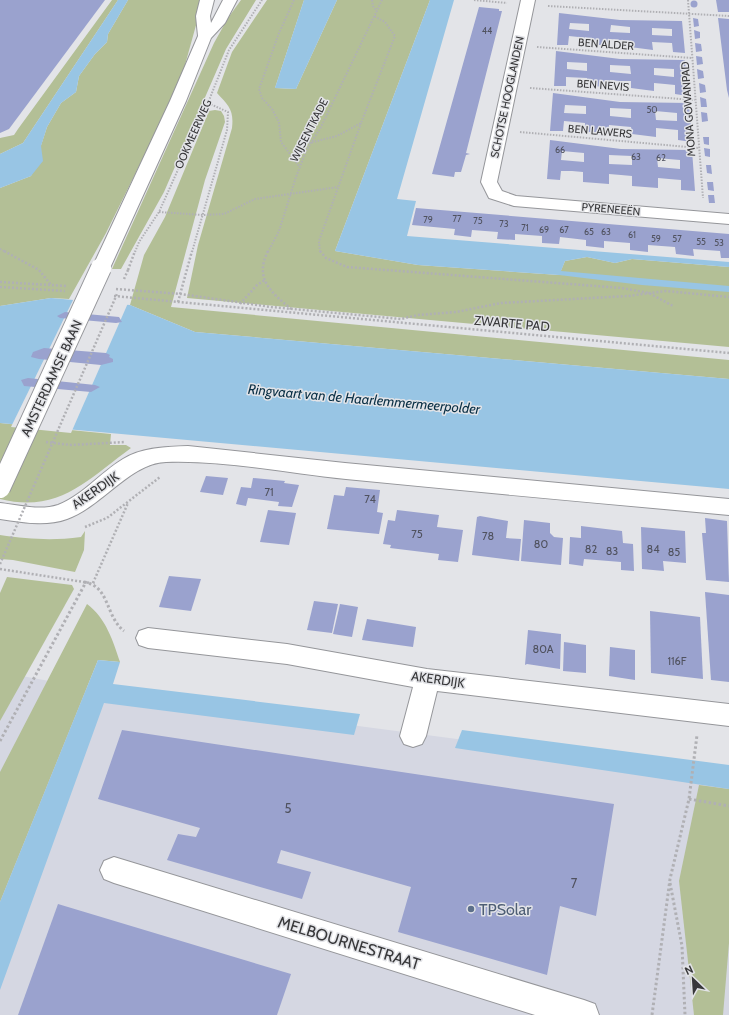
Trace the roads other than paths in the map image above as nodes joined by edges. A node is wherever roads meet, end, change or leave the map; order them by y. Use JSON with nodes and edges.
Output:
{"nodes":[{"id":1,"x":207,"y":0,"type":"edge"},
{"id":2,"x":230,"y":0,"type":"edge"},
{"id":3,"x":527,"y":2,"type":"edge"},
{"id":4,"x":205,"y":36,"type":"junction"},
{"id":5,"x":494,"y":194,"type":"joint"},
{"id":6,"x":729,"y":219,"type":"edge"},
{"id":7,"x":0,"y":488,"type":"edge"},
{"id":8,"x":729,"y":507,"type":"edge"},
{"id":9,"x":0,"y":511,"type":"edge"},
{"id":10,"x":148,"y":638,"type":"road end"},
{"id":11,"x":427,"y":679,"type":"junction"},
{"id":12,"x":729,"y":715,"type":"edge"},
{"id":13,"x":412,"y":736,"type":"dead end"},
{"id":14,"x":114,"y":870,"type":"dead end"},
{"id":15,"x":584,"y":1015,"type":"edge"}],
"edges":[{"from":1,"to":4,"type":"street"},
{"from":2,"to":4,"type":"street"},
{"from":3,"to":5,"type":"street","name":"SCHOTSE HOOGLANDEN"},
{"from":4,"to":7,"type":"street","name":"AMSTERDAMSE BAAN","bridge":true},
{"from":5,"to":6,"type":"street","name":"PYRENEEËN"},
{"from":8,"to":9,"type":"street","name":"AKERDIJK"},
{"from":10,"to":11,"type":"street","name":"AKERDIJK"},
{"from":11,"to":12,"type":"street","name":"AKERDIJK"},
{"from":11,"to":13,"type":"street"},
{"from":14,"to":15,"type":"street","name":"MELBOURNESTRAAT"}]}
